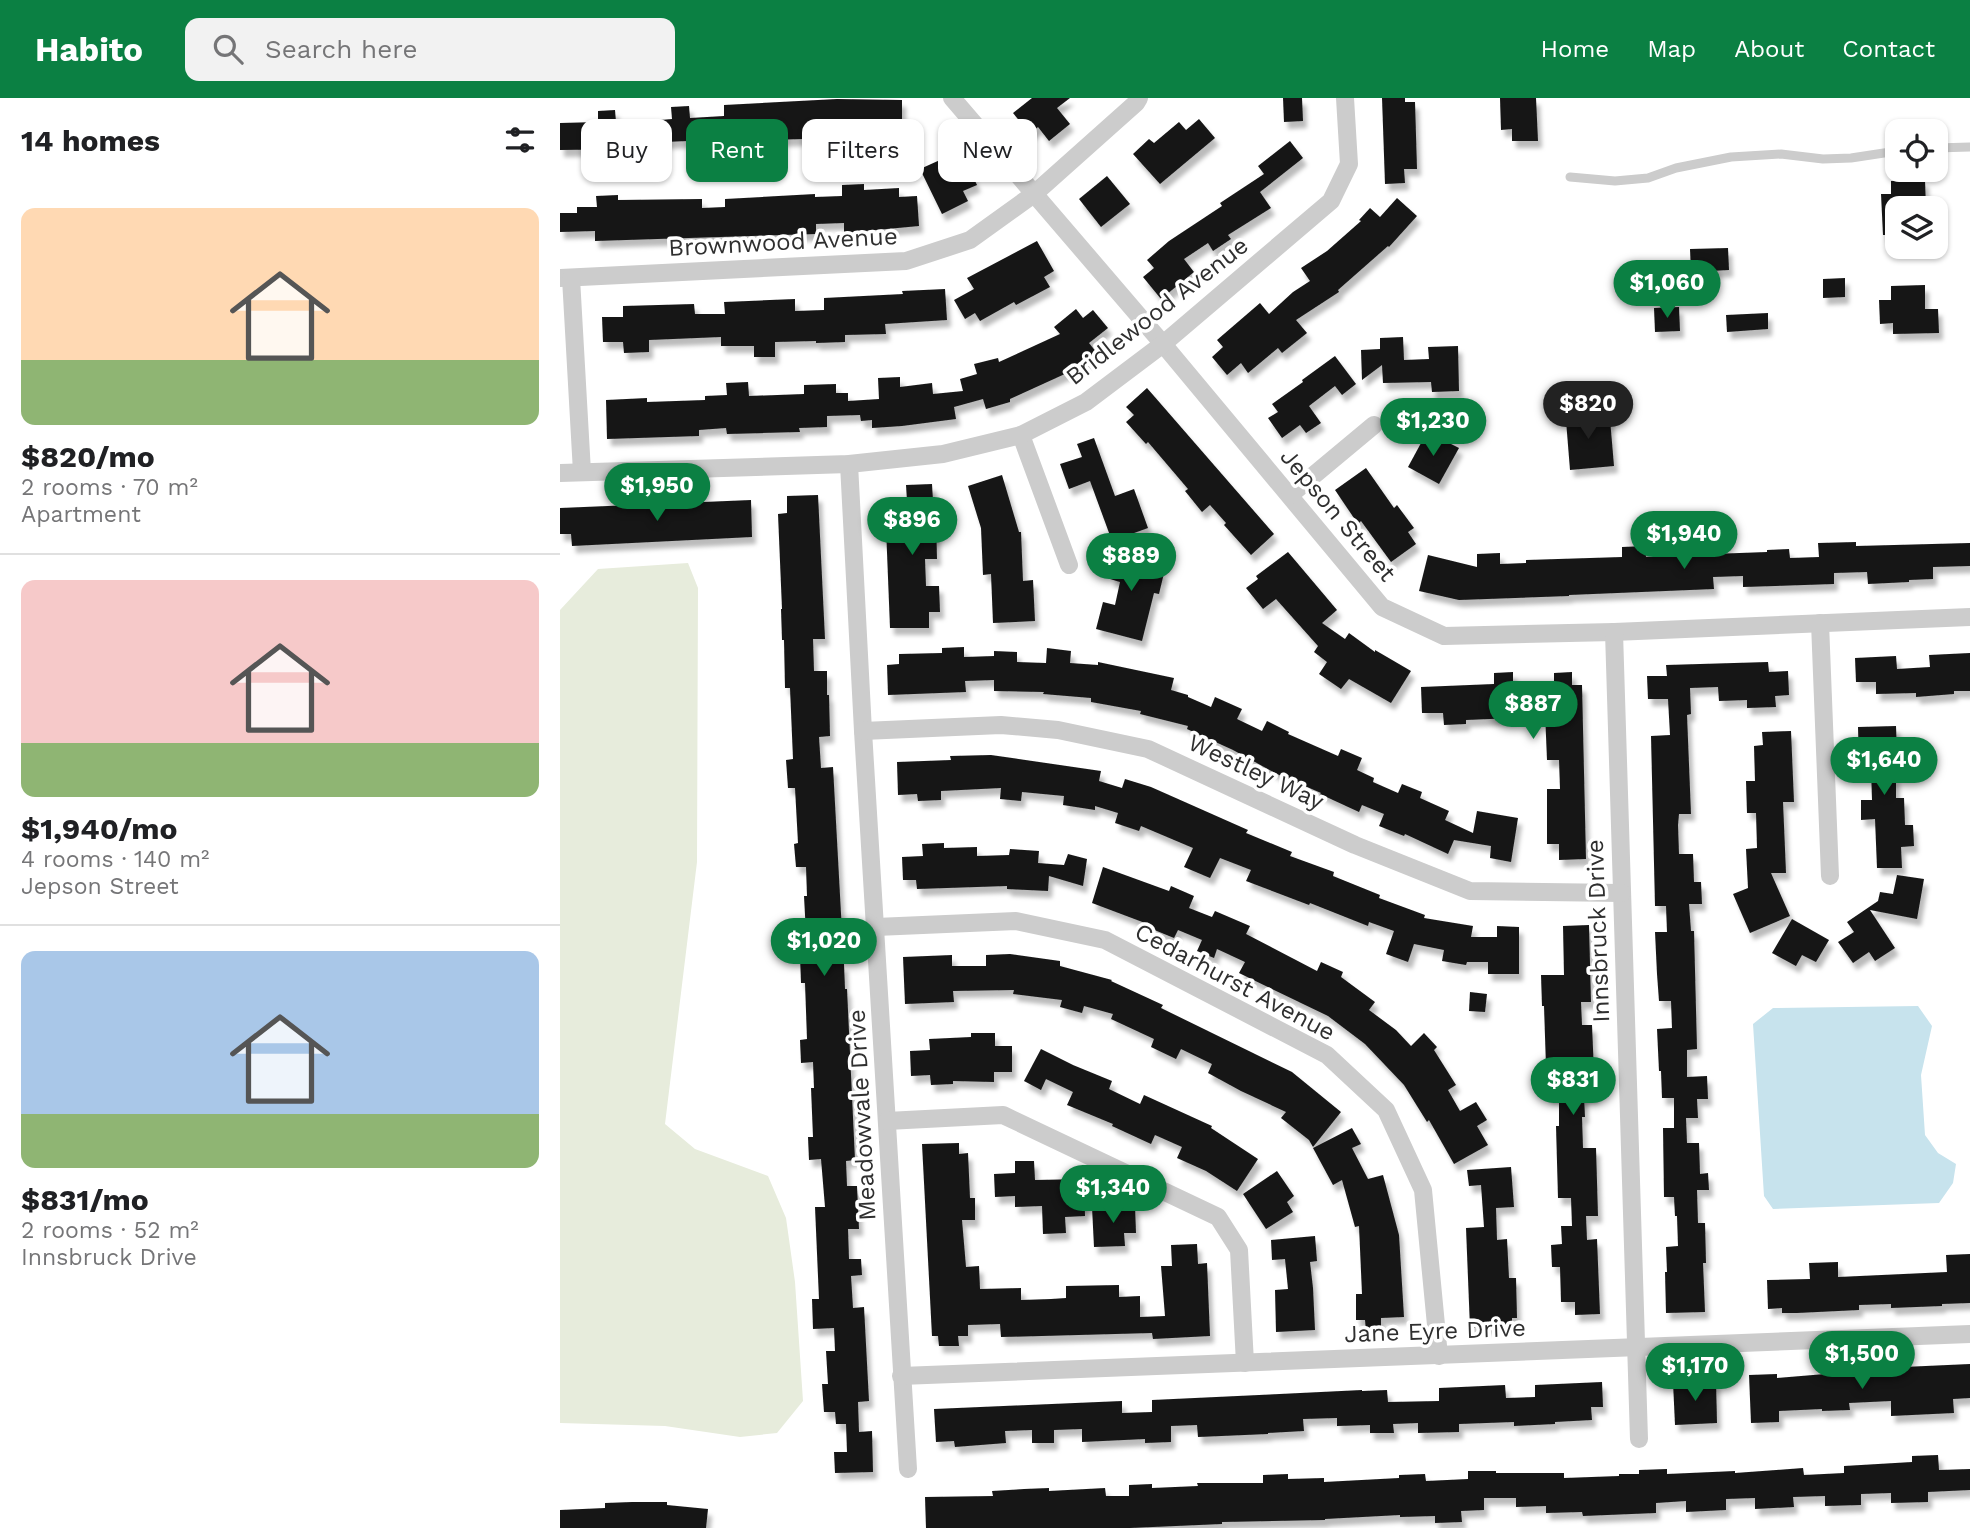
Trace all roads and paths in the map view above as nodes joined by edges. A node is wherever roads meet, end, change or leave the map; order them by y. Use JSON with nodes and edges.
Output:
{"nodes":[{"id":1,"x":952,"y":98,"type":"edge"},
{"id":2,"x":1139,"y":98,"type":"edge"},
{"id":3,"x":1345,"y":98,"type":"edge"},
{"id":4,"x":1970,"y":147,"type":"edge"},
{"id":5,"x":1948,"y":148,"type":"edge"},
{"id":6,"x":1885,"y":153,"type":"edge"},
{"id":7,"x":1570,"y":177,"type":"dead end"},
{"id":8,"x":1034,"y":194,"type":"junction"},
{"id":9,"x":565,"y":278,"type":"edge"},
{"id":10,"x":1163,"y":344,"type":"junction"},
{"id":11,"x":1374,"y":425,"type":"dead end"},
{"id":12,"x":1021,"y":435,"type":"junction"},
{"id":13,"x":849,"y":464,"type":"junction"},
{"id":14,"x":582,"y":472,"type":"junction"},
{"id":15,"x":560,"y":473,"type":"edge"},
{"id":16,"x":1290,"y":495,"type":"junction"},
{"id":17,"x":1069,"y":565,"type":"dead end"},
{"id":18,"x":1970,"y":617,"type":"edge"},
{"id":19,"x":1820,"y":622,"type":"junction"},
{"id":20,"x":1614,"y":632,"type":"junction"},
{"id":21,"x":863,"y":732,"type":"junction"},
{"id":22,"x":1830,"y":876,"type":"dead end"},
{"id":23,"x":1622,"y":893,"type":"junction"},
{"id":24,"x":876,"y":927,"type":"junction"},
{"id":25,"x":887,"y":1121,"type":"junction"},
{"id":26,"x":1970,"y":1334,"type":"edge"},
{"id":27,"x":1636,"y":1348,"type":"junction"},
{"id":28,"x":1439,"y":1356,"type":"junction"},
{"id":29,"x":1245,"y":1363,"type":"junction"},
{"id":30,"x":901,"y":1376,"type":"junction"},
{"id":31,"x":1639,"y":1439,"type":"dead end"},
{"id":32,"x":908,"y":1469,"type":"dead end"}],
"edges":[{"from":1,"to":8,"type":"street","name":"Jepson Street"},
{"from":2,"to":8,"type":"street","name":"Brownwood Avenue"},
{"from":3,"to":10,"type":"street","name":"Bridlewood Avenue"},
{"from":4,"to":5,"type":"lane"},
{"from":6,"to":7,"type":"lane"},
{"from":8,"to":9,"type":"street","name":"Brownwood Avenue"},
{"from":8,"to":10,"type":"street","name":"Jepson Street"},
{"from":9,"to":14,"type":"street"},
{"from":10,"to":12,"type":"street","name":"Bridlewood Avenue"},
{"from":10,"to":16,"type":"street","name":"Jepson Street"},
{"from":11,"to":16,"type":"street"},
{"from":12,"to":13,"type":"street","name":"Bridlewood Avenue"},
{"from":12,"to":17,"type":"street"},
{"from":13,"to":14,"type":"street","name":"Bridlewood Avenue"},
{"from":13,"to":21,"type":"street","name":"Meadowvale Drive"},
{"from":14,"to":15,"type":"street","name":"Bridlewood Avenue"},
{"from":16,"to":20,"type":"street","name":"Jepson Street"},
{"from":18,"to":19,"type":"street","name":"Jepson Street"},
{"from":19,"to":20,"type":"street","name":"Jepson Street"},
{"from":19,"to":22,"type":"street"},
{"from":20,"to":23,"type":"street","name":"Innsbruck Drive"},
{"from":21,"to":23,"type":"street","name":"Westley Way"},
{"from":21,"to":24,"type":"street","name":"Meadowvale Drive"},
{"from":23,"to":27,"type":"street","name":"Innsbruck Drive"},
{"from":24,"to":25,"type":"street","name":"Meadowvale Drive"},
{"from":24,"to":28,"type":"street","name":"Cedarhurst Avenue"},
{"from":25,"to":29,"type":"street"},
{"from":25,"to":30,"type":"street","name":"Meadowvale Drive"},
{"from":26,"to":27,"type":"street","name":"Jane Eyre Drive"},
{"from":27,"to":28,"type":"street","name":"Jane Eyre Drive"},
{"from":27,"to":31,"type":"street","name":"Innsbruck Drive"},
{"from":28,"to":29,"type":"street","name":"Jane Eyre Drive"},
{"from":29,"to":30,"type":"street","name":"Jane Eyre Drive"},
{"from":30,"to":32,"type":"street","name":"Meadowvale Drive"}]}
